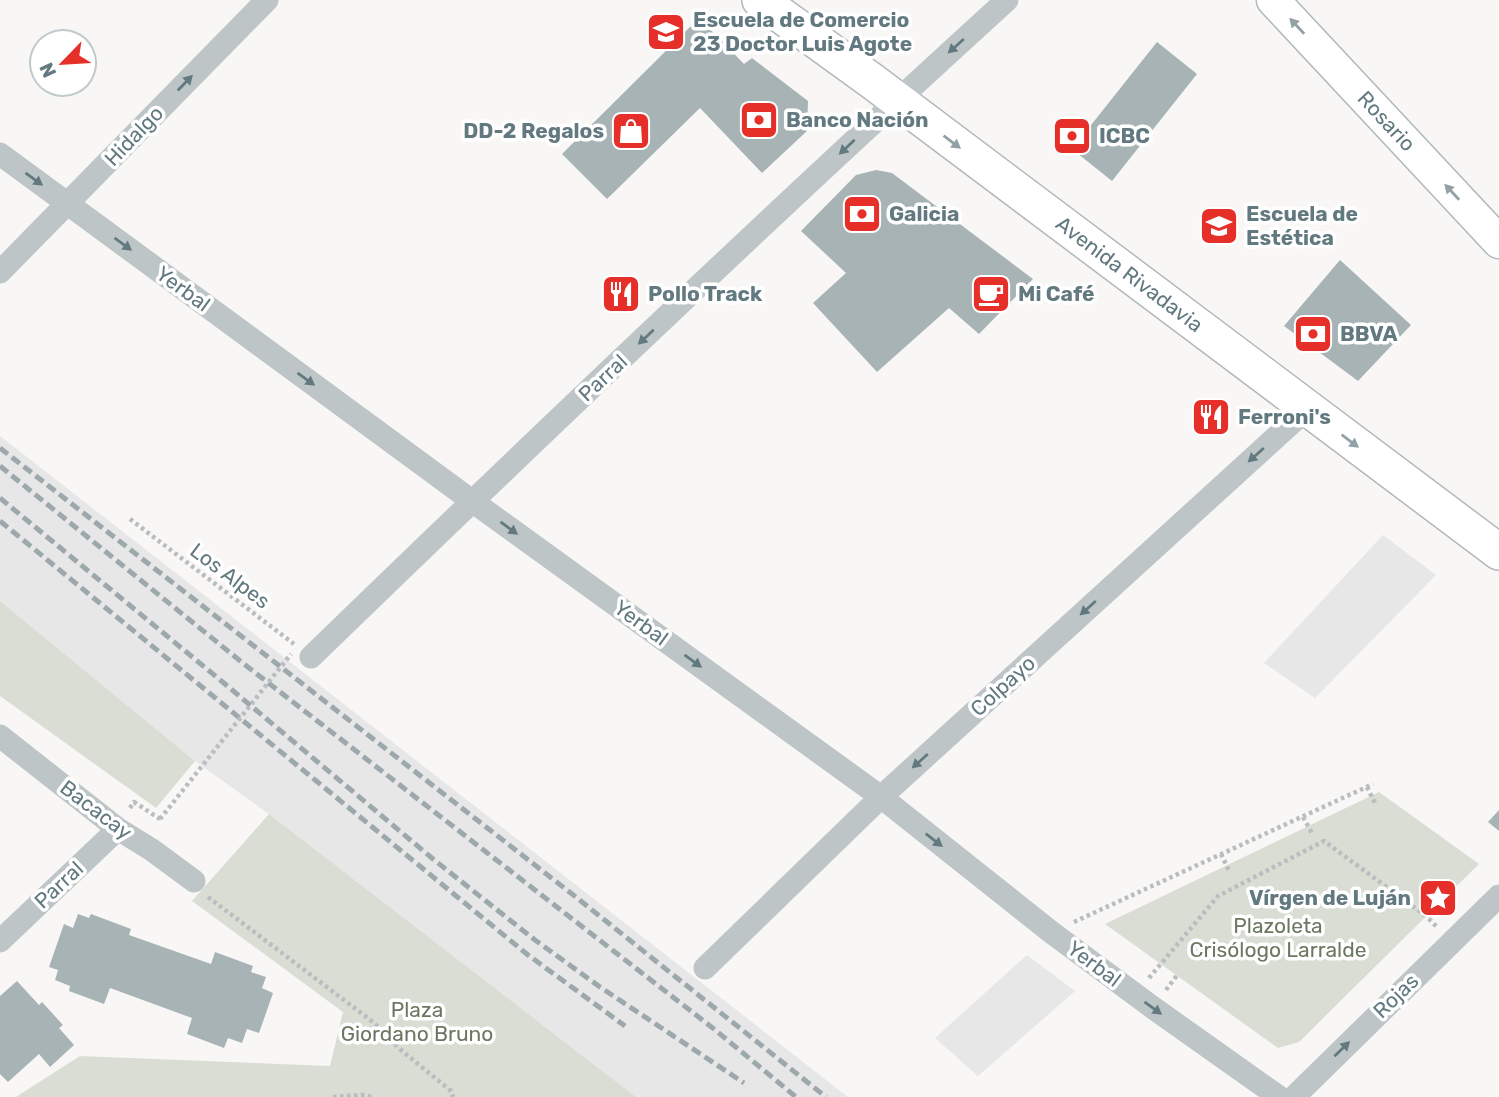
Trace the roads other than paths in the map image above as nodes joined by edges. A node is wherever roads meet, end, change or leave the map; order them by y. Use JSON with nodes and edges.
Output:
{"nodes":[{"id":1,"x":267,"y":0,"type":"edge"},
{"id":2,"x":760,"y":0,"type":"edge"},
{"id":3,"x":1007,"y":0,"type":"edge"},
{"id":4,"x":1273,"y":0,"type":"edge"},
{"id":5,"x":897,"y":101,"type":"junction"},
{"id":6,"x":0,"y":154,"type":"edge"},
{"id":7,"x":68,"y":204,"type":"junction"},
{"id":8,"x":1499,"y":242,"type":"edge"},
{"id":9,"x":0,"y":272,"type":"edge"},
{"id":10,"x":1307,"y":408,"type":"junction"},
{"id":11,"x":472,"y":501,"type":"junction"},
{"id":12,"x":1499,"y":552,"type":"edge"},
{"id":13,"x":301,"y":655,"type":"road end"},
{"id":14,"x":0,"y":736,"type":"edge"},
{"id":15,"x":881,"y":797,"type":"junction"},
{"id":16,"x":118,"y":829,"type":"junction"},
{"id":17,"x":194,"y":881,"type":"road end"},
{"id":18,"x":1499,"y":896,"type":"edge"},
{"id":19,"x":0,"y":941,"type":"edge"},
{"id":20,"x":705,"y":968,"type":"dead end"},
{"id":21,"x":1279,"y":1097,"type":"edge"},
{"id":22,"x":1294,"y":1097,"type":"edge"}],
"edges":[{"from":7,"to":1,"type":"street","name":"Hidalgo","one_way":true},
{"from":2,"to":5,"type":"main road","name":"Avenida Rivadavia"},
{"from":3,"to":5,"type":"street","name":"Parral","one_way":true},
{"from":8,"to":4,"type":"street","name":"Rosario","one_way":true},
{"from":5,"to":10,"type":"main road","name":"Avenida Rivadavia","one_way":true},
{"from":5,"to":11,"type":"street","name":"Parral","one_way":true},
{"from":6,"to":7,"type":"street","name":"Yerbal","one_way":true},
{"from":7,"to":9,"type":"street","name":"Hidalgo"},
{"from":7,"to":11,"type":"street","name":"Yerbal","one_way":true},
{"from":10,"to":12,"type":"main road","name":"Avenida Rivadavia","one_way":true},
{"from":10,"to":15,"type":"street","name":"Colpayo","one_way":true},
{"from":11,"to":13,"type":"street","name":"Parral"},
{"from":11,"to":15,"type":"street","name":"Yerbal","one_way":true},
{"from":14,"to":16,"type":"street","name":"Bacacay"},
{"from":15,"to":20,"type":"street","name":"Colpayo"},
{"from":15,"to":21,"type":"street","name":"Yerbal","one_way":true},
{"from":16,"to":17,"type":"street","name":"Bacacay"},
{"from":16,"to":19,"type":"street","name":"Parral"},
{"from":22,"to":18,"type":"street","name":"Rojas","one_way":true}]}
